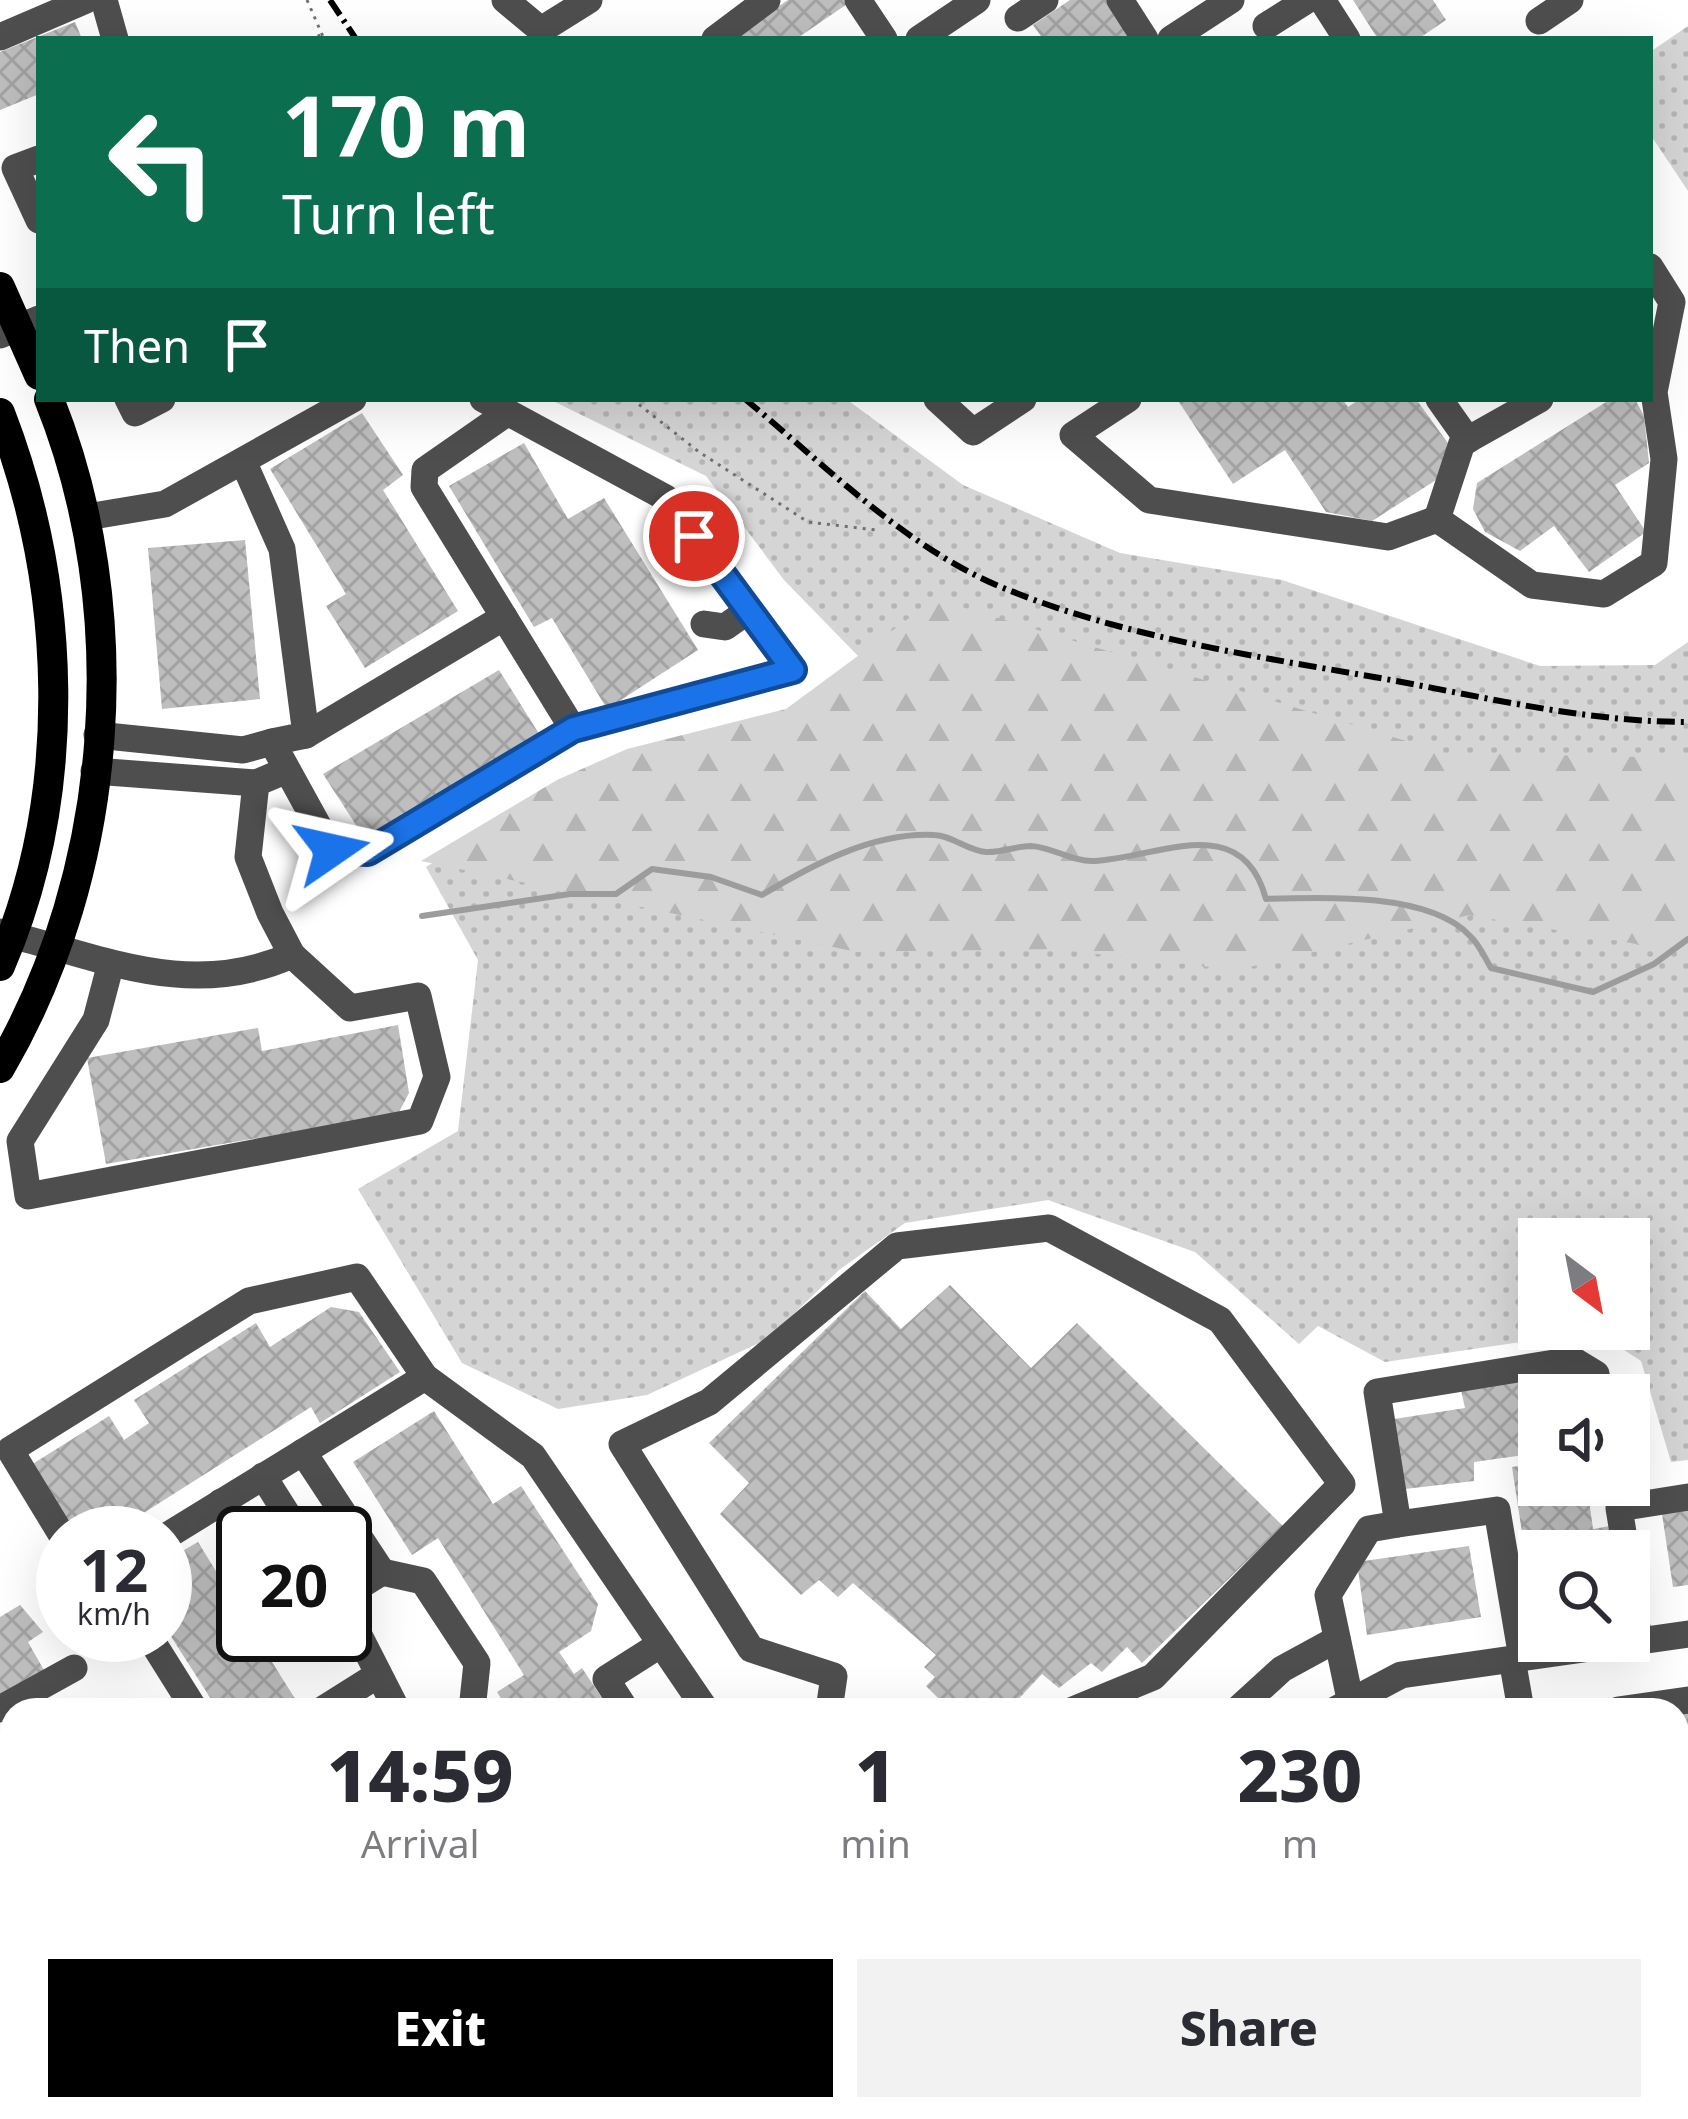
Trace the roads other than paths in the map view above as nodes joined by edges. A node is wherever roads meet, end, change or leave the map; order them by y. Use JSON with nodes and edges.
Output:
{"nodes":[{"id":1,"x":86,"y":0,"type":"edge"},
{"id":2,"x":104,"y":0,"type":"edge"},
{"id":3,"x":505,"y":0,"type":"edge"},
{"id":4,"x":589,"y":0,"type":"edge"},
{"id":5,"x":766,"y":0,"type":"edge"},
{"id":6,"x":858,"y":0,"type":"edge"},
{"id":7,"x":977,"y":0,"type":"edge"},
{"id":8,"x":1045,"y":0,"type":"edge"},
{"id":9,"x":1120,"y":0,"type":"edge"},
{"id":10,"x":1178,"y":0,"type":"edge"},
{"id":11,"x":1232,"y":0,"type":"edge"},
{"id":12,"x":1249,"y":0,"type":"edge"},
{"id":13,"x":1307,"y":0,"type":"edge"},
{"id":14,"x":1322,"y":0,"type":"edge"},
{"id":15,"x":1570,"y":0,"type":"edge"},
{"id":16,"x":1018,"y":18,"type":"dead end"},
{"id":17,"x":1539,"y":21,"type":"dead end"},
{"id":18,"x":1196,"y":30,"type":"edge"},
{"id":19,"x":1270,"y":33,"type":"edge"},
{"id":20,"x":543,"y":35,"type":"edge"},
{"id":21,"x":115,"y":36,"type":"edge"},
{"id":22,"x":719,"y":36,"type":"edge"},
{"id":23,"x":882,"y":36,"type":"edge"},
{"id":24,"x":923,"y":36,"type":"edge"},
{"id":25,"x":1143,"y":36,"type":"edge"},
{"id":26,"x":1345,"y":36,"type":"edge"},
{"id":27,"x":0,"y":37,"type":"edge"},
{"id":28,"x":36,"y":160,"type":"edge"},
{"id":29,"x":36,"y":214,"type":"edge"},
{"id":30,"x":1653,"y":272,"type":"edge"},
{"id":31,"x":0,"y":287,"type":"edge"},
{"id":32,"x":20,"y":327,"type":"edge"},
{"id":33,"x":1656,"y":353,"type":"edge"},
{"id":34,"x":36,"y":367,"type":"edge"},
{"id":35,"x":50,"y":402,"type":"edge"},
{"id":36,"x":130,"y":402,"type":"edge"},
{"id":37,"x":156,"y":402,"type":"edge"},
{"id":38,"x":348,"y":402,"type":"edge"},
{"id":39,"x":940,"y":402,"type":"edge"},
{"id":40,"x":1018,"y":402,"type":"edge"},
{"id":41,"x":1123,"y":402,"type":"edge"},
{"id":42,"x":1441,"y":402,"type":"edge"},
{"id":43,"x":494,"y":407,"type":"edge"},
{"id":44,"x":1503,"y":408,"type":"edge"},
{"id":45,"x":0,"y":413,"type":"edge"},
{"id":46,"x":1468,"y":440,"type":"junction"},
{"id":47,"x":243,"y":461,"type":"junction"},
{"id":48,"x":87,"y":518,"type":"junction"},
{"id":49,"x":1437,"y":519,"type":"junction"},
{"id":50,"x":749,"y":610,"type":"junction"},
{"id":51,"x":504,"y":617,"type":"junction"},
{"id":52,"x":704,"y":624,"type":"dead end"},
{"id":53,"x":573,"y":729,"type":"junction"},
{"id":54,"x":97,"y":734,"type":"junction"},
{"id":55,"x":305,"y":735,"type":"junction"},
{"id":56,"x":272,"y":742,"type":"junction"},
{"id":57,"x":287,"y":770,"type":"junction"},
{"id":58,"x":94,"y":771,"type":"junction"},
{"id":59,"x":256,"y":783,"type":"junction"},
{"id":60,"x":61,"y":947,"type":"junction"},
{"id":61,"x":4,"y":948,"type":"edge"},
{"id":62,"x":292,"y":956,"type":"junction"},
{"id":63,"x":111,"y":964,"type":"junction"},
{"id":64,"x":0,"y":1068,"type":"edge"},
{"id":65,"x":1557,"y":1362,"type":"junction"},
{"id":66,"x":1559,"y":1374,"type":"edge"},
{"id":67,"x":1596,"y":1374,"type":"edge"},
{"id":68,"x":425,"y":1377,"type":"junction"},
{"id":69,"x":303,"y":1452,"type":"junction"},
{"id":70,"x":263,"y":1476,"type":"junction"},
{"id":71,"x":1650,"y":1496,"type":"edge"},
{"id":72,"x":1688,"y":1497,"type":"edge"},
{"id":73,"x":221,"y":1502,"type":"junction"},
{"id":74,"x":44,"y":1506,"type":"edge"},
{"id":75,"x":223,"y":1506,"type":"edge"},
{"id":76,"x":282,"y":1506,"type":"edge"},
{"id":77,"x":192,"y":1520,"type":"edge"},
{"id":78,"x":1399,"y":1524,"type":"junction"},
{"id":79,"x":382,"y":1572,"type":"junction"},
{"id":80,"x":372,"y":1578,"type":"edge"},
{"id":81,"x":1688,"y":1634,"type":"edge"},
{"id":82,"x":1337,"y":1639,"type":"junction"},
{"id":83,"x":1650,"y":1640,"type":"edge"},
{"id":84,"x":661,"y":1644,"type":"junction"},
{"id":85,"x":1517,"y":1658,"type":"junction"},
{"id":86,"x":165,"y":1662,"type":"edge"},
{"id":87,"x":370,"y":1662,"type":"edge"},
{"id":88,"x":74,"y":1668,"type":"dead end"},
{"id":89,"x":376,"y":1676,"type":"junction"},
{"id":90,"x":20,"y":1698,"type":"edge"},
{"id":91,"x":187,"y":1698,"type":"edge"},
{"id":92,"x":341,"y":1698,"type":"edge"},
{"id":93,"x":390,"y":1698,"type":"edge"},
{"id":94,"x":473,"y":1698,"type":"edge"},
{"id":95,"x":618,"y":1698,"type":"edge"},
{"id":96,"x":698,"y":1698,"type":"edge"},
{"id":97,"x":831,"y":1698,"type":"edge"},
{"id":98,"x":1101,"y":1698,"type":"edge"},
{"id":99,"x":1250,"y":1698,"type":"edge"},
{"id":100,"x":1358,"y":1698,"type":"edge"},
{"id":101,"x":1365,"y":1698,"type":"edge"},
{"id":102,"x":1520,"y":1698,"type":"edge"}],
"edges":[{"from":1,"to":27,"type":"street"},
{"from":2,"to":21,"type":"street"},
{"from":3,"to":20,"type":"street"},
{"from":4,"to":20,"type":"street"},
{"from":5,"to":22,"type":"street"},
{"from":6,"to":23,"type":"street"},
{"from":7,"to":24,"type":"street"},
{"from":8,"to":16,"type":"street"},
{"from":9,"to":25,"type":"street"},
{"from":10,"to":18,"type":"street"},
{"from":11,"to":18,"type":"street"},
{"from":12,"to":19,"type":"street"},
{"from":13,"to":19,"type":"street"},
{"from":14,"to":26,"type":"street"},
{"from":15,"to":17,"type":"street"},
{"from":28,"to":29,"type":"street"},
{"from":30,"to":33,"type":"street"},
{"from":31,"to":32,"type":"main road"},
{"from":32,"to":34,"type":"main road"},
{"from":33,"to":49,"type":"street"},
{"from":35,"to":48,"type":"main road"},
{"from":36,"to":37,"type":"street"},
{"from":38,"to":47,"type":"street"},
{"from":39,"to":40,"type":"street"},
{"from":41,"to":49,"type":"street"},
{"from":42,"to":46,"type":"street"},
{"from":43,"to":50,"type":"street"},
{"from":43,"to":51,"type":"street"},
{"from":44,"to":46,"type":"street"},
{"from":45,"to":61,"type":"main road"},
{"from":46,"to":49,"type":"street"},
{"from":47,"to":48,"type":"street"},
{"from":47,"to":55,"type":"street"},
{"from":48,"to":54,"type":"main road"},
{"from":50,"to":52,"type":"street"},
{"from":50,"to":53,"type":"street"},
{"from":51,"to":53,"type":"street"},
{"from":51,"to":55,"type":"street"},
{"from":53,"to":57,"type":"street"},
{"from":54,"to":56,"type":"street"},
{"from":54,"to":58,"type":"main road"},
{"from":55,"to":56,"type":"street"},
{"from":56,"to":57,"type":"street"},
{"from":57,"to":59,"type":"street"},
{"from":58,"to":59,"type":"street"},
{"from":58,"to":60,"type":"main road"},
{"from":59,"to":62,"type":"street"},
{"from":60,"to":61,"type":"street"},
{"from":60,"to":63,"type":"street"},
{"from":60,"to":64,"type":"main road"},
{"from":62,"to":63,"type":"street"},
{"from":62,"to":63,"type":"street"},
{"from":65,"to":66,"type":"street"},
{"from":65,"to":67,"type":"street"},
{"from":65,"to":78,"type":"street"},
{"from":68,"to":69,"type":"street"},
{"from":68,"to":74,"type":"street"},
{"from":68,"to":84,"type":"street"},
{"from":69,"to":70,"type":"street"},
{"from":69,"to":79,"type":"street"},
{"from":70,"to":73,"type":"street"},
{"from":70,"to":76,"type":"street"},
{"from":71,"to":72,"type":"street"},
{"from":73,"to":75,"type":"street"},
{"from":73,"to":77,"type":"street"},
{"from":78,"to":82,"type":"street"},
{"from":78,"to":85,"type":"street"},
{"from":79,"to":80,"type":"street"},
{"from":79,"to":94,"type":"street"},
{"from":81,"to":83,"type":"street"},
{"from":82,"to":99,"type":"street"},
{"from":82,"to":100,"type":"street"},
{"from":84,"to":95,"type":"street"},
{"from":84,"to":96,"type":"street"},
{"from":85,"to":101,"type":"street"},
{"from":85,"to":102,"type":"street"},
{"from":86,"to":91,"type":"street"},
{"from":87,"to":89,"type":"street"},
{"from":88,"to":90,"type":"street"},
{"from":89,"to":92,"type":"street"},
{"from":89,"to":93,"type":"street"},
{"from":97,"to":98,"type":"street"}]}
